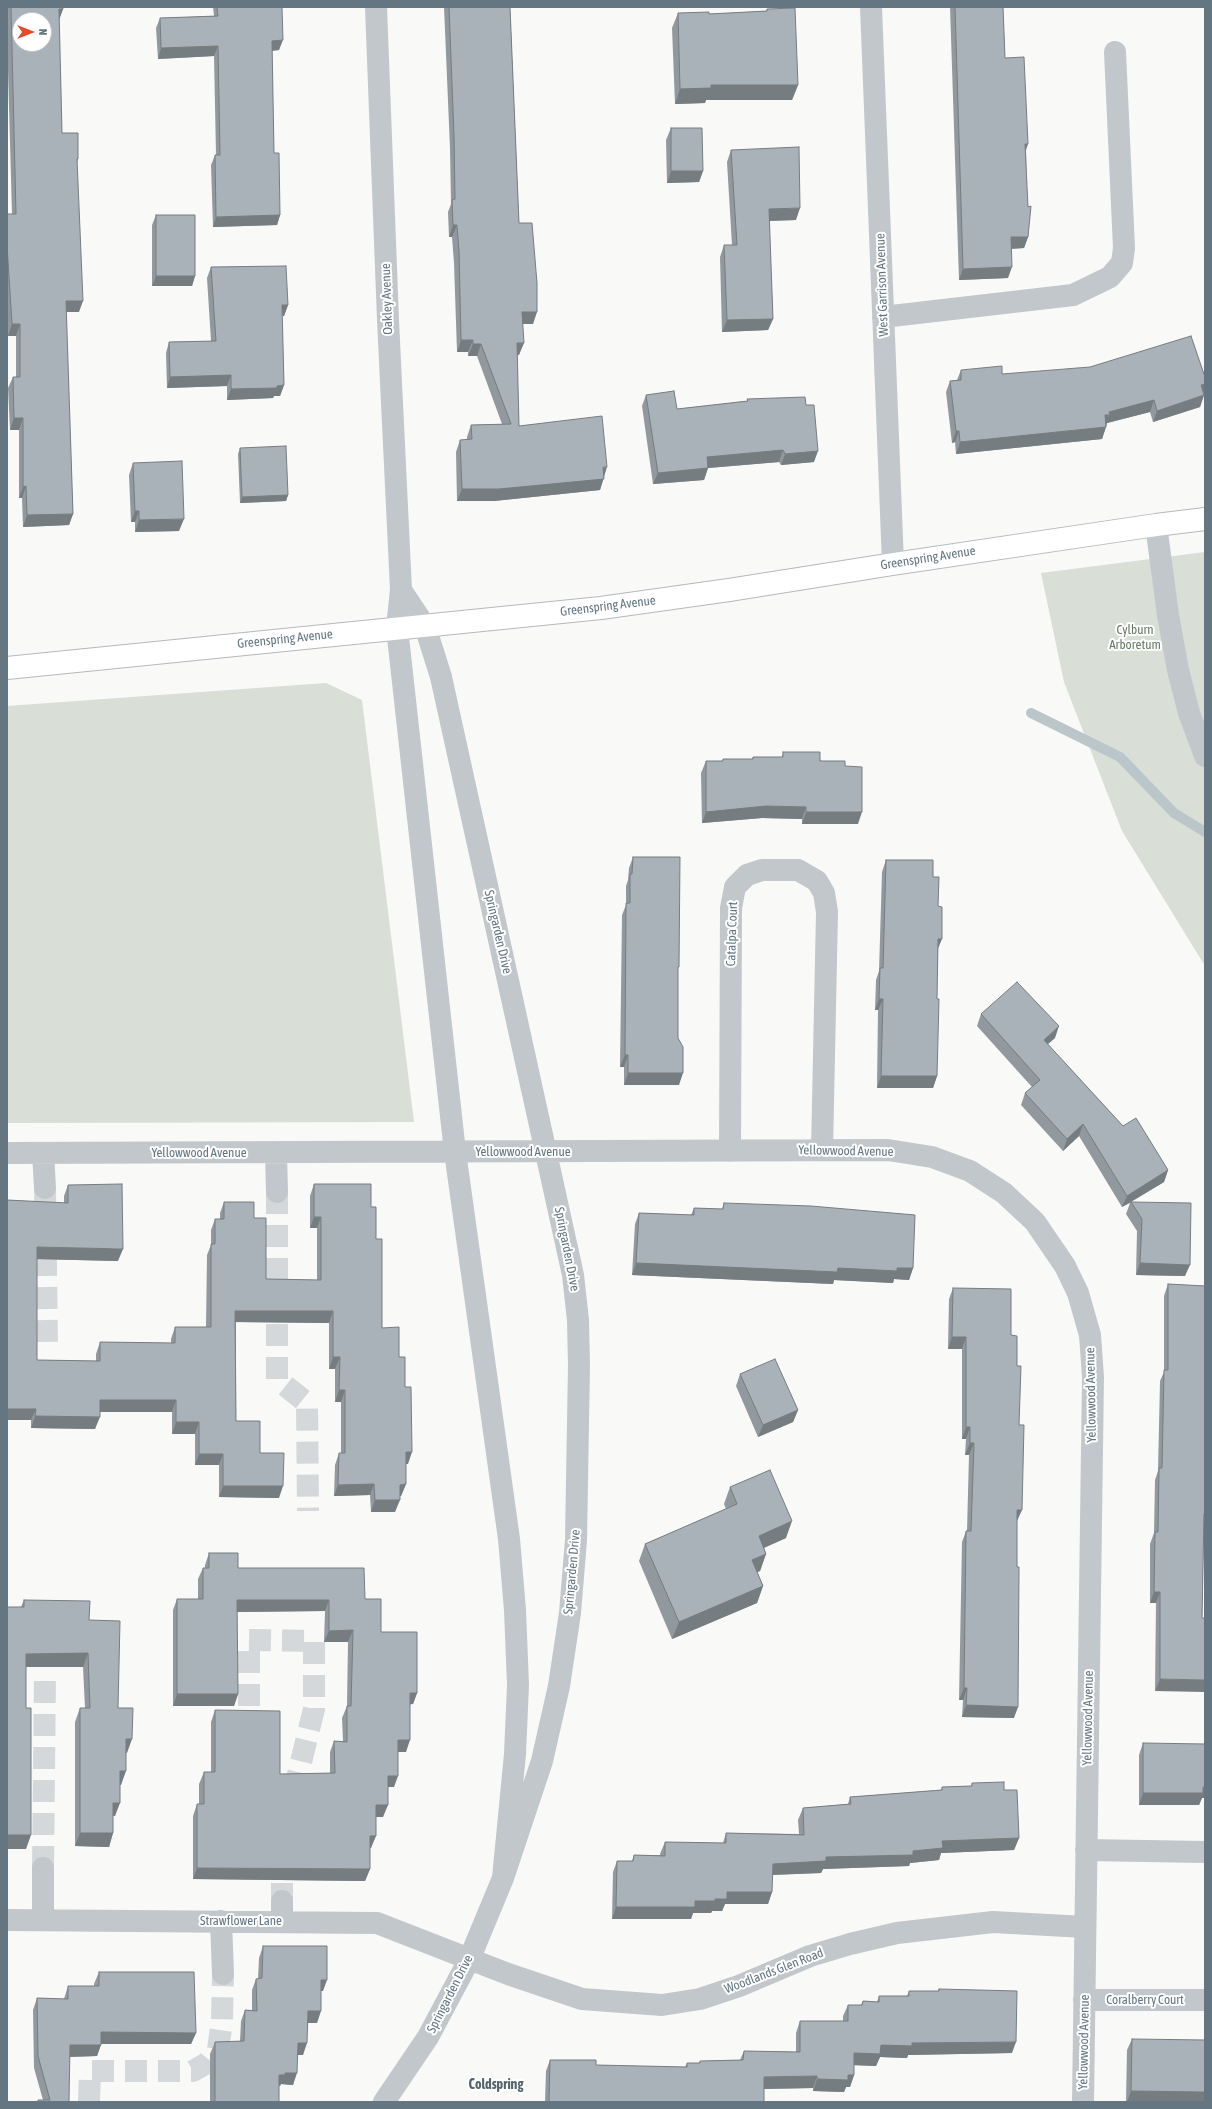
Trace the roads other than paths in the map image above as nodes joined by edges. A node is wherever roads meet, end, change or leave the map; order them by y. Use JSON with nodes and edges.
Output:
{"nodes":[{"id":1,"x":376,"y":7,"type":"edge"},
{"id":2,"x":871,"y":7,"type":"edge"},
{"id":3,"x":1115,"y":52,"type":"dead end"},
{"id":4,"x":883,"y":317,"type":"junction"},
{"id":5,"x":1205,"y":519,"type":"edge"},
{"id":6,"x":1156,"y":525,"type":"junction"},
{"id":7,"x":892,"y":564,"type":"junction"},
{"id":8,"x":402,"y":590,"type":"junction"},
{"id":9,"x":425,"y":626,"type":"junction"},
{"id":10,"x":397,"y":628,"type":"junction"},
{"id":11,"x":7,"y":668,"type":"edge"},
{"id":12,"x":1205,"y":756,"type":"edge"},
{"id":13,"x":730,"y":1150,"type":"junction"},
{"id":14,"x":822,"y":1150,"type":"junction"},
{"id":15,"x":547,"y":1151,"type":"junction"},
{"id":16,"x":455,"y":1152,"type":"junction"},
{"id":17,"x":7,"y":1153,"type":"edge"},
{"id":18,"x":43,"y":1153,"type":"junction"},
{"id":19,"x":276,"y":1153,"type":"junction"},
{"id":20,"x":44,"y":1188,"type":"tunnel mouth"},
{"id":21,"x":277,"y":1192,"type":"tunnel mouth"},
{"id":22,"x":1086,"y":1850,"type":"junction"},
{"id":23,"x":1205,"y":1852,"type":"edge"},
{"id":24,"x":43,"y":1868,"type":"tunnel mouth"},
{"id":25,"x":503,"y":1878,"type":"junction"},
{"id":26,"x":7,"y":1920,"type":"edge"},
{"id":27,"x":43,"y":1920,"type":"junction"},
{"id":28,"x":221,"y":1921,"type":"junction"},
{"id":29,"x":1085,"y":1927,"type":"junction"},
{"id":30,"x":469,"y":1960,"type":"junction"},
{"id":31,"x":223,"y":1974,"type":"tunnel mouth"},
{"id":32,"x":1084,"y":2000,"type":"junction"},
{"id":33,"x":1205,"y":2000,"type":"edge"},
{"id":34,"x":384,"y":2102,"type":"edge"},
{"id":35,"x":1083,"y":2102,"type":"edge"}],
"edges":[{"from":1,"to":8,"type":"street","name":"Oakley Avenue"},
{"from":2,"to":4,"type":"street","name":"West Garrison Avenue"},
{"from":3,"to":4,"type":"street"},
{"from":4,"to":7,"type":"street","name":"West Garrison Avenue"},
{"from":5,"to":6,"type":"main road","name":"Greenspring Avenue"},
{"from":6,"to":7,"type":"main road","name":"Greenspring Avenue"},
{"from":6,"to":12,"type":"street"},
{"from":7,"to":9,"type":"main road","name":"Greenspring Avenue"},
{"from":8,"to":9,"type":"street","name":"Oakley Avenue"},
{"from":8,"to":10,"type":"street","name":"Oakley Avenue"},
{"from":9,"to":10,"type":"main road","name":"Greenspring Avenue"},
{"from":9,"to":15,"type":"street","name":"Springarden Drive"},
{"from":10,"to":11,"type":"main road","name":"Greenspring Avenue"},
{"from":10,"to":16,"type":"street","name":"Springarden Drive"},
{"from":13,"to":14,"type":"street","name":"Yellowwood Avenue"},
{"from":13,"to":14,"type":"street","name":"Catalpa Court"},
{"from":13,"to":15,"type":"street","name":"Yellowwood Avenue"},
{"from":14,"to":22,"type":"street","name":"Yellowwood Avenue"},
{"from":15,"to":16,"type":"street","name":"Yellowwood Avenue"},
{"from":15,"to":25,"type":"street","name":"Springarden Drive"},
{"from":16,"to":19,"type":"street","name":"Yellowwood Avenue"},
{"from":16,"to":25,"type":"street","name":"Springarden Drive"},
{"from":17,"to":18,"type":"street","name":"Yellowwood Avenue"},
{"from":18,"to":19,"type":"street","name":"Yellowwood Avenue"},
{"from":18,"to":20,"type":"street"},
{"from":19,"to":21,"type":"street"},
{"from":22,"to":23,"type":"street"},
{"from":22,"to":29,"type":"street","name":"Yellowwood Avenue"},
{"from":24,"to":27,"type":"street"},
{"from":25,"to":30,"type":"street","name":"Springarden Drive"},
{"from":26,"to":27,"type":"street","name":"Strawflower Lane"},
{"from":27,"to":28,"type":"street","name":"Strawflower Lane"},
{"from":28,"to":30,"type":"street","name":"Strawflower Lane"},
{"from":28,"to":31,"type":"street"},
{"from":29,"to":30,"type":"street","name":"Woodlands Glen Road"},
{"from":29,"to":32,"type":"street","name":"Yellowwood Avenue"},
{"from":30,"to":34,"type":"street","name":"Springarden Drive"},
{"from":32,"to":33,"type":"street","name":"Coralberry Court"},
{"from":32,"to":35,"type":"street","name":"Yellowwood Avenue"}]}
